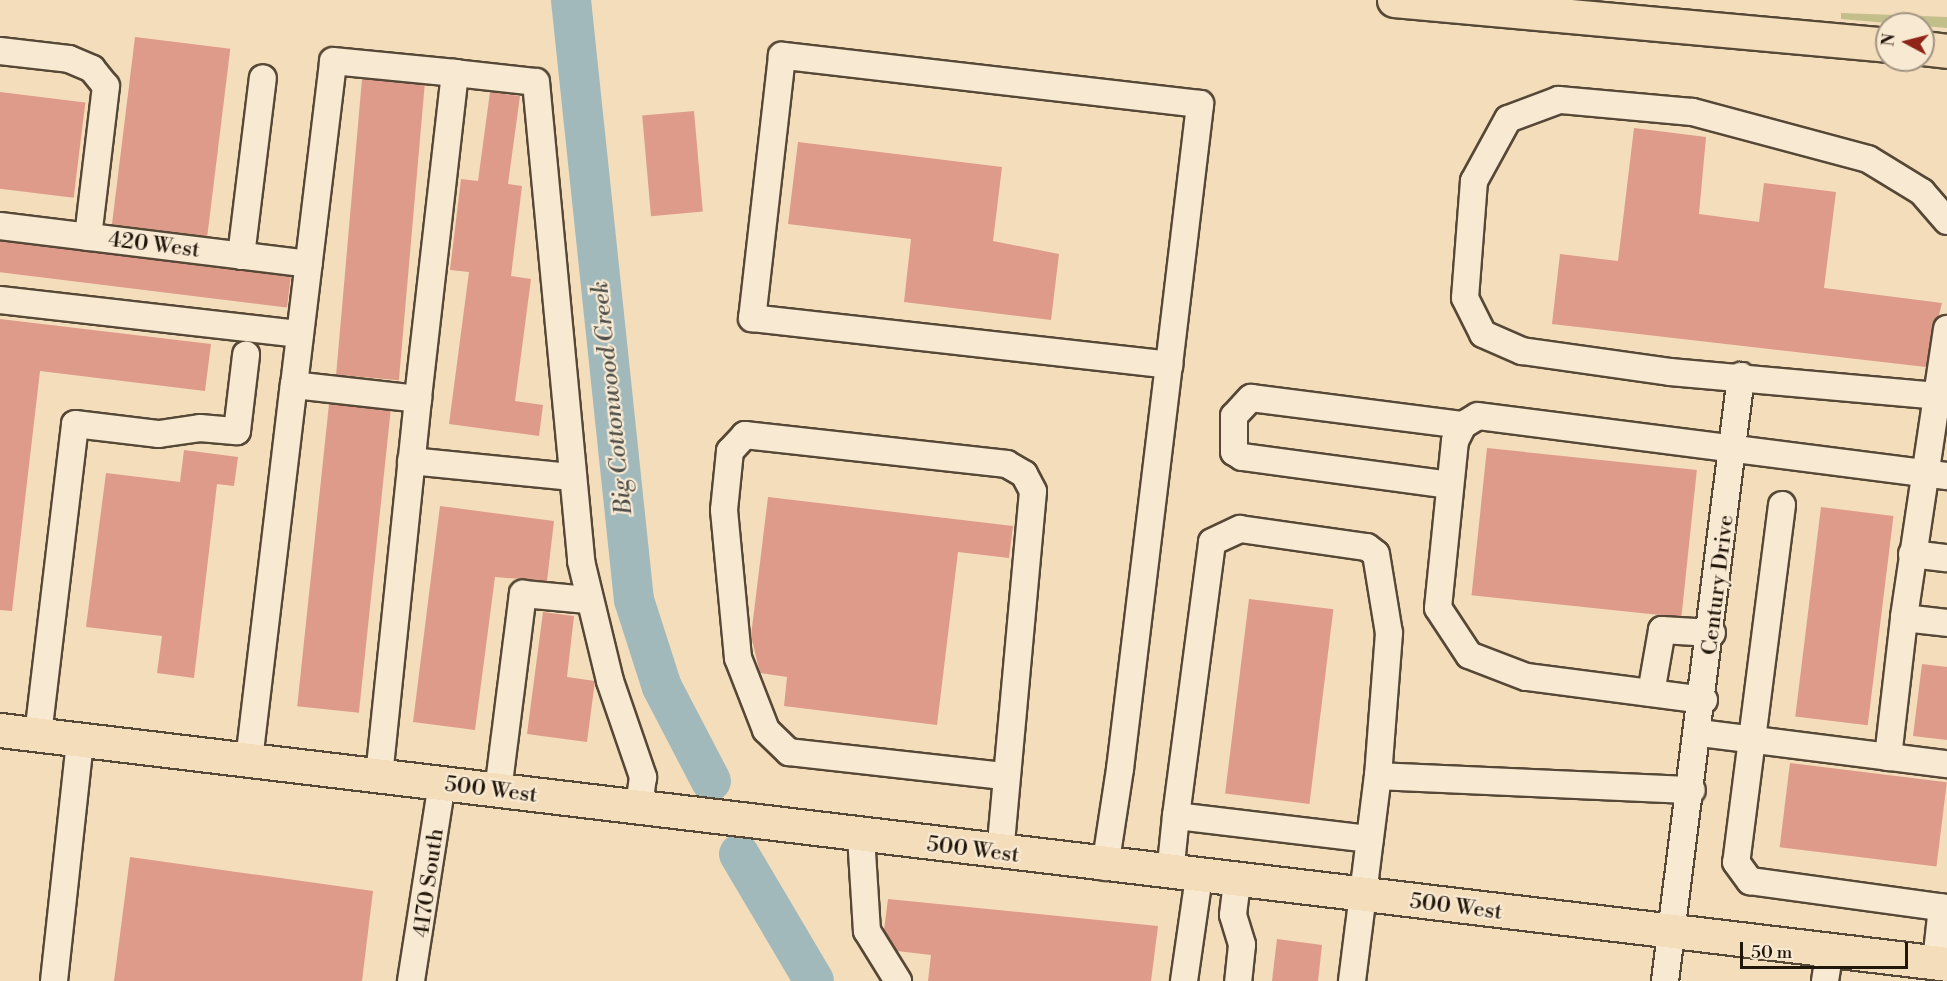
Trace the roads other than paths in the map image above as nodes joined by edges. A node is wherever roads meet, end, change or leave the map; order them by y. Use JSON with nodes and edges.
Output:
{"nodes":[{"id":1,"x":1394,"y":0,"type":"edge"},
{"id":2,"x":1875,"y":44,"type":"edge"},
{"id":3,"x":0,"y":51,"type":"edge"},
{"id":4,"x":455,"y":73,"type":"junction"},
{"id":5,"x":263,"y":78,"type":"dead end"},
{"id":6,"x":1947,"y":221,"type":"edge"},
{"id":7,"x":0,"y":226,"type":"edge"},
{"id":8,"x":88,"y":237,"type":"junction"},
{"id":9,"x":241,"y":256,"type":"junction"},
{"id":10,"x":309,"y":264,"type":"junction"},
{"id":11,"x":0,"y":300,"type":"edge"},
{"id":12,"x":1947,"y":329,"type":"edge"},
{"id":13,"x":300,"y":334,"type":"junction"},
{"id":14,"x":246,"y":355,"type":"dead end"},
{"id":15,"x":1169,"y":365,"type":"junction"},
{"id":16,"x":1742,"y":376,"type":"junction"},
{"id":17,"x":294,"y":385,"type":"junction"},
{"id":18,"x":1937,"y":396,"type":"junction"},
{"id":19,"x":418,"y":399,"type":"junction"},
{"id":20,"x":1462,"y":425,"type":"junction"},
{"id":21,"x":1736,"y":449,"type":"junction"},
{"id":22,"x":411,"y":461,"type":"junction"},
{"id":23,"x":1935,"y":474,"type":"edge"},
{"id":24,"x":572,"y":477,"type":"junction"},
{"id":25,"x":1450,"y":485,"type":"junction"},
{"id":26,"x":1782,"y":505,"type":"dead end"},
{"id":27,"x":1912,"y":554,"type":"junction"},
{"id":28,"x":1947,"y":558,"type":"edge"},
{"id":29,"x":588,"y":600,"type":"junction"},
{"id":30,"x":1904,"y":618,"type":"junction"},
{"id":31,"x":1947,"y":622,"type":"edge"},
{"id":32,"x":1712,"y":633,"type":"junction"},
{"id":33,"x":1651,"y":693,"type":"junction"},
{"id":34,"x":1704,"y":700,"type":"junction"},
{"id":35,"x":0,"y":730,"type":"edge"},
{"id":36,"x":1700,"y":733,"type":"junction"},
{"id":37,"x":38,"y":735,"type":"junction"},
{"id":38,"x":80,"y":740,"type":"junction"},
{"id":39,"x":1753,"y":740,"type":"junction"},
{"id":40,"x":1888,"y":757,"type":"junction"},
{"id":41,"x":249,"y":760,"type":"junction"},
{"id":42,"x":1947,"y":765,"type":"edge"},
{"id":43,"x":379,"y":776,"type":"junction"},
{"id":44,"x":1004,"y":776,"type":"junction"},
{"id":45,"x":1378,"y":776,"type":"junction"},
{"id":46,"x":442,"y":784,"type":"junction"},
{"id":47,"x":1692,"y":790,"type":"junction"},
{"id":48,"x":498,"y":791,"type":"junction"},
{"id":49,"x":639,"y":807,"type":"junction"},
{"id":50,"x":1176,"y":816,"type":"junction"},
{"id":51,"x":861,"y":836,"type":"junction"},
{"id":52,"x":1370,"y":839,"type":"junction"},
{"id":53,"x":1000,"y":854,"type":"junction"},
{"id":54,"x":1105,"y":867,"type":"junction"},
{"id":55,"x":1185,"y":876,"type":"junction"},
{"id":56,"x":1238,"y":882,"type":"junction"},
{"id":57,"x":1363,"y":896,"type":"junction"},
{"id":58,"x":1945,"y":908,"type":"edge"},
{"id":59,"x":1675,"y":932,"type":"junction"},
{"id":60,"x":1941,"y":963,"type":"edge"},
{"id":61,"x":1828,"y":965,"type":"edge"},
{"id":62,"x":54,"y":981,"type":"edge"},
{"id":63,"x":411,"y":981,"type":"edge"},
{"id":64,"x":898,"y":981,"type":"edge"},
{"id":65,"x":1184,"y":981,"type":"edge"},
{"id":66,"x":1238,"y":981,"type":"edge"},
{"id":67,"x":1352,"y":981,"type":"edge"},
{"id":68,"x":1665,"y":981,"type":"edge"}],
"edges":[{"from":1,"to":2,"type":"main road"},
{"from":3,"to":8,"type":"street"},
{"from":4,"to":10,"type":"street"},
{"from":4,"to":19,"type":"street"},
{"from":4,"to":24,"type":"street"},
{"from":5,"to":9,"type":"street"},
{"from":6,"to":16,"type":"street"},
{"from":7,"to":8,"type":"street","name":"420 West"},
{"from":8,"to":9,"type":"street","name":"420 West"},
{"from":9,"to":10,"type":"street","name":"420 West"},
{"from":10,"to":13,"type":"street"},
{"from":11,"to":13,"type":"street"},
{"from":12,"to":18,"type":"street"},
{"from":13,"to":17,"type":"street"},
{"from":14,"to":37,"type":"street"},
{"from":15,"to":15,"type":"street"},
{"from":15,"to":54,"type":"street"},
{"from":16,"to":18,"type":"street"},
{"from":16,"to":21,"type":"street","name":"Century Drive"},
{"from":17,"to":19,"type":"street"},
{"from":17,"to":41,"type":"street"},
{"from":18,"to":23,"type":"street"},
{"from":19,"to":22,"type":"street"},
{"from":20,"to":21,"type":"street"},
{"from":20,"to":25,"type":"street"},
{"from":20,"to":25,"type":"street"},
{"from":21,"to":23,"type":"street"},
{"from":21,"to":32,"type":"street","name":"Century Drive"},
{"from":22,"to":24,"type":"street"},
{"from":22,"to":43,"type":"street"},
{"from":23,"to":27,"type":"street"},
{"from":24,"to":29,"type":"street"},
{"from":25,"to":33,"type":"street"},
{"from":26,"to":39,"type":"street"},
{"from":27,"to":28,"type":"street"},
{"from":27,"to":30,"type":"street"},
{"from":29,"to":48,"type":"street"},
{"from":29,"to":49,"type":"street"},
{"from":30,"to":31,"type":"street"},
{"from":30,"to":40,"type":"street"},
{"from":32,"to":33,"type":"street"},
{"from":32,"to":34,"type":"street","name":"Century Drive"},
{"from":33,"to":34,"type":"street"},
{"from":34,"to":36,"type":"street","name":"Century Drive"},
{"from":35,"to":37,"type":"main road","name":"500 West"},
{"from":36,"to":39,"type":"street"},
{"from":36,"to":47,"type":"street","name":"Century Drive"},
{"from":37,"to":38,"type":"main road","name":"500 West"},
{"from":38,"to":41,"type":"main road","name":"500 West"},
{"from":38,"to":62,"type":"street"},
{"from":39,"to":40,"type":"street"},
{"from":39,"to":58,"type":"street"},
{"from":40,"to":42,"type":"street"},
{"from":41,"to":43,"type":"main road","name":"500 West"},
{"from":43,"to":46,"type":"main road","name":"500 West"},
{"from":44,"to":44,"type":"street"},
{"from":44,"to":53,"type":"street"},
{"from":45,"to":47,"type":"street"},
{"from":45,"to":50,"type":"street"},
{"from":45,"to":52,"type":"street"},
{"from":46,"to":48,"type":"main road","name":"500 West"},
{"from":46,"to":63,"type":"street","name":"4170 South"},
{"from":47,"to":59,"type":"street","name":"Century Drive"},
{"from":48,"to":49,"type":"main road","name":"500 West"},
{"from":49,"to":51,"type":"main road","name":"500 West"},
{"from":50,"to":52,"type":"street"},
{"from":50,"to":55,"type":"street"},
{"from":51,"to":53,"type":"main road","name":"500 West"},
{"from":51,"to":64,"type":"street"},
{"from":52,"to":57,"type":"street"},
{"from":53,"to":54,"type":"main road","name":"500 West"},
{"from":54,"to":55,"type":"main road","name":"500 West"},
{"from":55,"to":56,"type":"main road","name":"500 West"},
{"from":55,"to":65,"type":"street"},
{"from":56,"to":57,"type":"main road","name":"500 West"},
{"from":56,"to":66,"type":"street"},
{"from":57,"to":59,"type":"main road","name":"500 West"},
{"from":57,"to":67,"type":"street"},
{"from":58,"to":60,"type":"street"},
{"from":59,"to":61,"type":"main road","name":"500 West"},
{"from":59,"to":68,"type":"street","name":"Century Drive"},
{"from":60,"to":61,"type":"main road","name":"500 West"}]}
